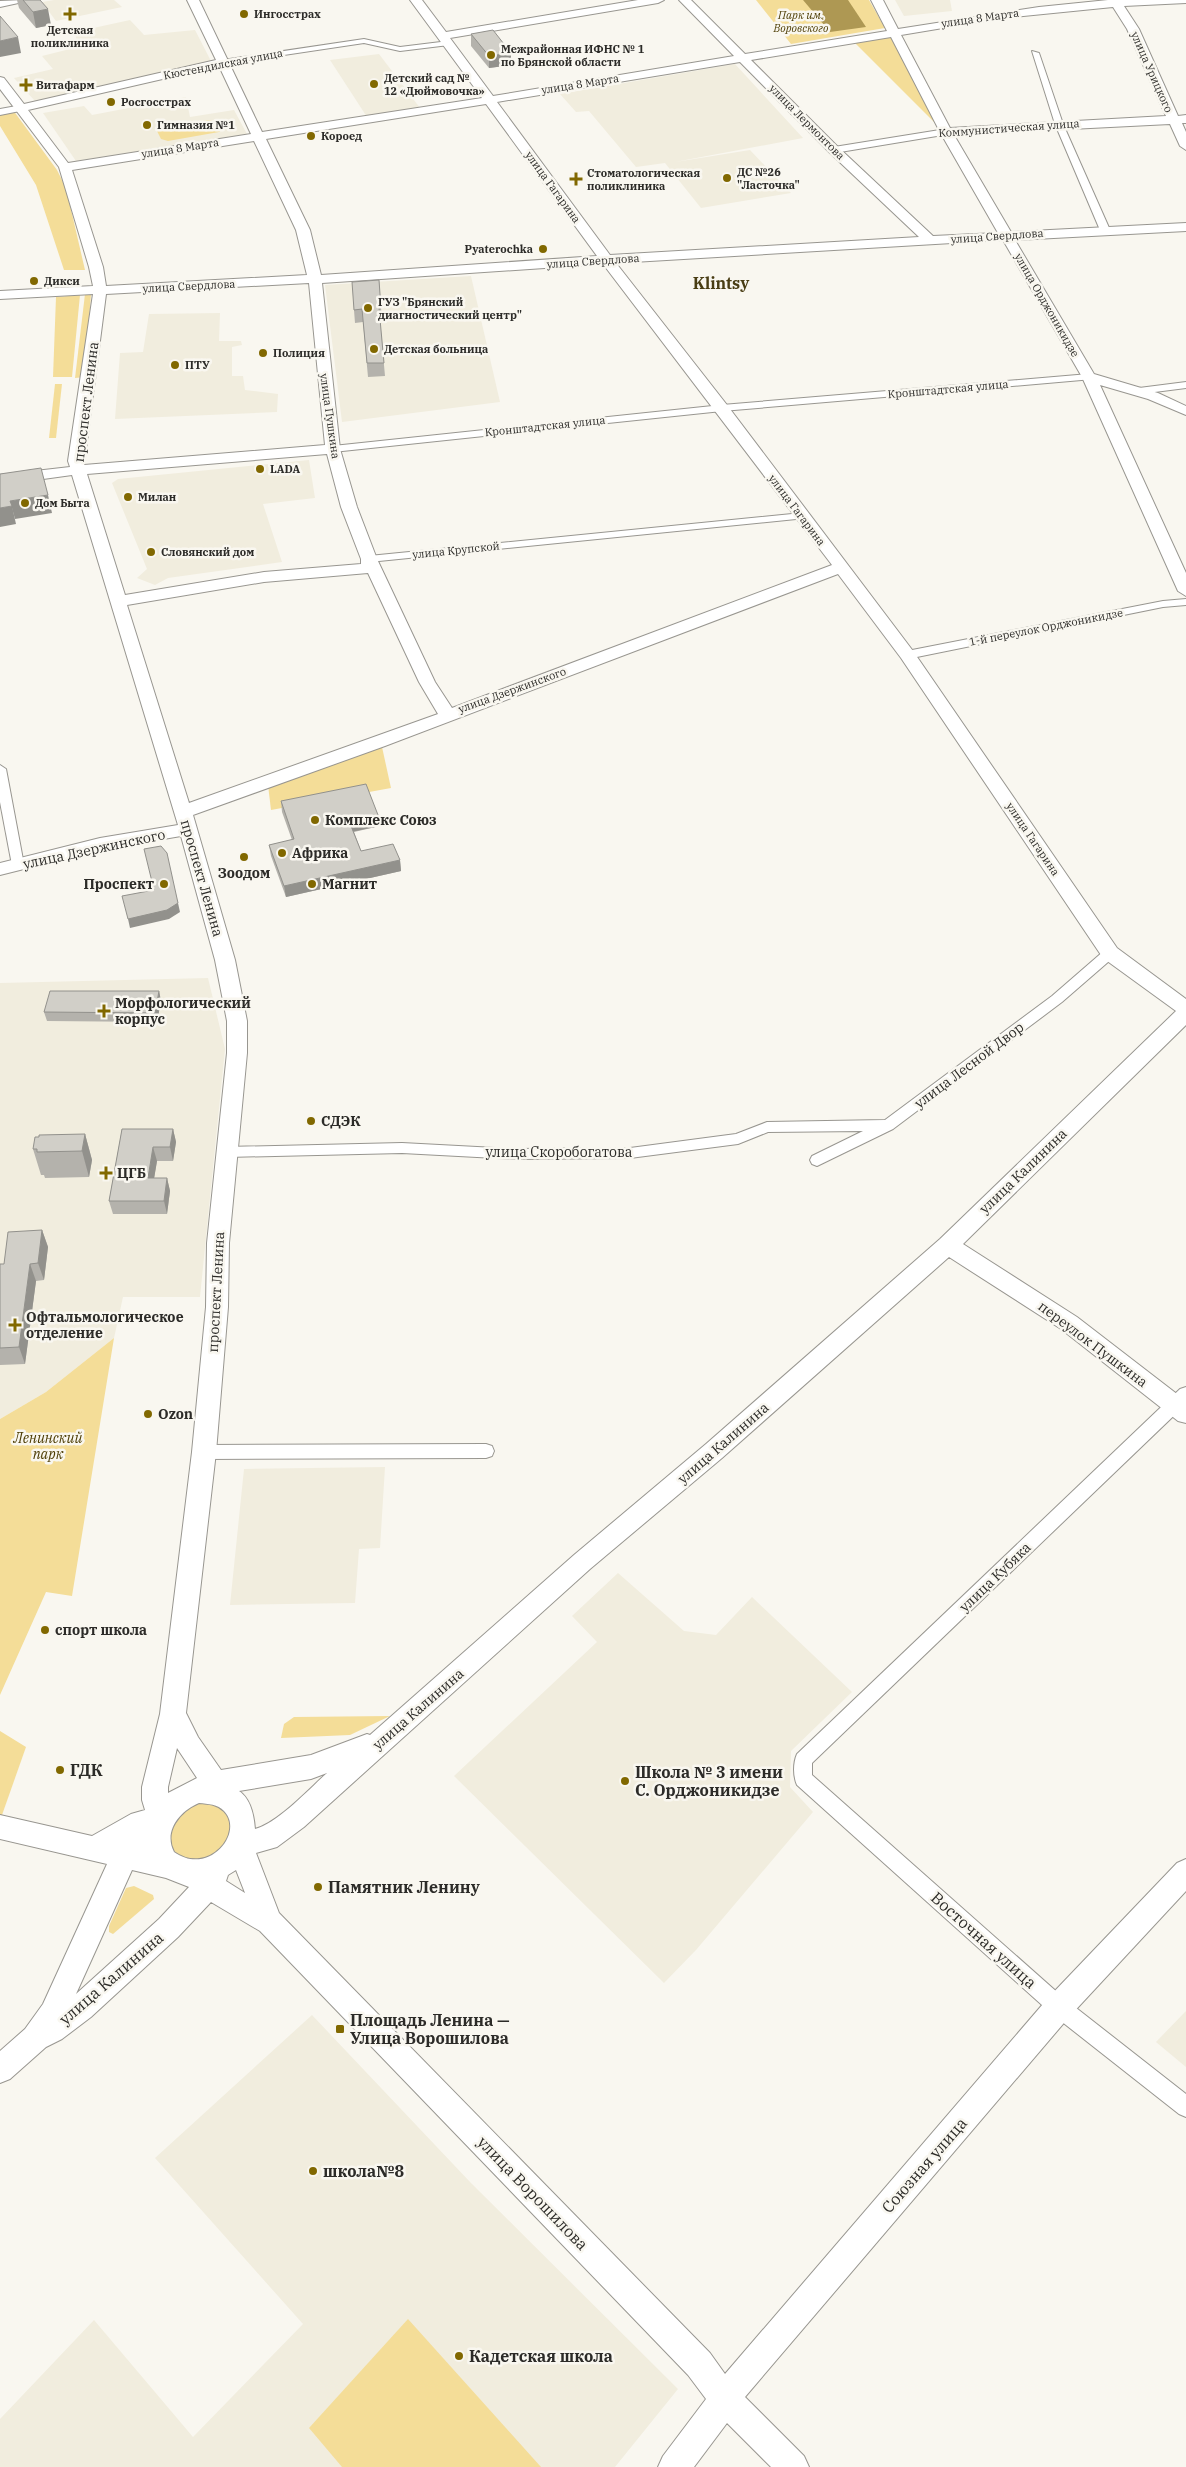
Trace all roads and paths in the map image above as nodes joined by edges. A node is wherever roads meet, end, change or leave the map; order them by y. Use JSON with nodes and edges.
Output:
{"nodes":[{"id":1,"x":6,"y":0,"type":"edge"},
{"id":2,"x":19,"y":0,"type":"edge"},
{"id":3,"x":193,"y":0,"type":"edge"},
{"id":4,"x":416,"y":0,"type":"edge"},
{"id":5,"x":658,"y":0,"type":"edge"},
{"id":6,"x":685,"y":0,"type":"edge"},
{"id":7,"x":877,"y":0,"type":"edge"},
{"id":8,"x":1186,"y":0,"type":"edge"},
{"id":9,"x":1115,"y":1,"type":"edge"},
{"id":10,"x":0,"y":3,"type":"edge"},
{"id":11,"x":894,"y":33,"type":"junction"},
{"id":12,"x":446,"y":40,"type":"junction"},
{"id":13,"x":1035,"y":53,"type":"dead end"},
{"id":14,"x":743,"y":58,"type":"junction"},
{"id":15,"x":223,"y":62,"type":"junction"},
{"id":16,"x":0,"y":81,"type":"edge"},
{"id":17,"x":489,"y":99,"type":"junction"},
{"id":18,"x":22,"y":108,"type":"junction"},
{"id":19,"x":0,"y":112,"type":"edge"},
{"id":20,"x":1180,"y":119,"type":"edge"},
{"id":21,"x":1059,"y":124,"type":"junction"},
{"id":22,"x":946,"y":132,"type":"junction"},
{"id":23,"x":257,"y":136,"type":"junction"},
{"id":24,"x":1186,"y":146,"type":"edge"},
{"id":25,"x":834,"y":150,"type":"junction"},
{"id":26,"x":65,"y":167,"type":"junction"},
{"id":27,"x":1186,"y":227,"type":"edge"},
{"id":28,"x":1105,"y":230,"type":"junction"},
{"id":29,"x":1006,"y":235,"type":"junction"},
{"id":30,"x":931,"y":241,"type":"junction"},
{"id":31,"x":607,"y":260,"type":"junction"},
{"id":32,"x":315,"y":279,"type":"junction"},
{"id":33,"x":100,"y":290,"type":"junction"},
{"id":34,"x":0,"y":296,"type":"edge"},
{"id":35,"x":1089,"y":377,"type":"junction"},
{"id":36,"x":1186,"y":385,"type":"edge"},
{"id":37,"x":1139,"y":391,"type":"junction"},
{"id":38,"x":722,"y":408,"type":"junction"},
{"id":39,"x":1186,"y":411,"type":"edge"},
{"id":40,"x":332,"y":449,"type":"junction"},
{"id":41,"x":78,"y":470,"type":"junction"},
{"id":42,"x":0,"y":480,"type":"edge"},
{"id":43,"x":802,"y":516,"type":"junction"},
{"id":44,"x":369,"y":559,"type":"junction"},
{"id":45,"x":841,"y":567,"type":"junction"},
{"id":46,"x":1186,"y":591,"type":"edge"},
{"id":47,"x":120,"y":601,"type":"junction"},
{"id":48,"x":1186,"y":602,"type":"edge"},
{"id":49,"x":907,"y":655,"type":"junction"},
{"id":50,"x":447,"y":715,"type":"junction"},
{"id":51,"x":0,"y":769,"type":"edge"},
{"id":52,"x":185,"y":821,"type":"junction"},
{"id":53,"x":18,"y":865,"type":"junction"},
{"id":54,"x":0,"y":869,"type":"edge"},
{"id":55,"x":1110,"y":953,"type":"junction"},
{"id":56,"x":1186,"y":1009,"type":"edge"},
{"id":57,"x":1186,"y":1012,"type":"edge"},
{"id":58,"x":888,"y":1125,"type":"junction"},
{"id":59,"x":227,"y":1152,"type":"junction"},
{"id":60,"x":817,"y":1160,"type":"dead end"},
{"id":61,"x":948,"y":1245,"type":"junction"},
{"id":62,"x":1182,"y":1404,"type":"edge"},
{"id":63,"x":486,"y":1451,"type":"dead end"},
{"id":64,"x":204,"y":1452,"type":"junction"},
{"id":65,"x":173,"y":1714,"type":"junction"},
{"id":66,"x":389,"y":1734,"type":"junction"},
{"id":67,"x":803,"y":1760,"type":"joint"},
{"id":68,"x":212,"y":1789,"type":"junction"},
{"id":69,"x":159,"y":1825,"type":"junction"},
{"id":70,"x":0,"y":1826,"type":"edge"},
{"id":71,"x":94,"y":1849,"type":"junction"},
{"id":72,"x":124,"y":1857,"type":"junction"},
{"id":73,"x":212,"y":1864,"type":"junction"},
{"id":74,"x":1186,"y":1872,"type":"edge"},
{"id":75,"x":269,"y":1922,"type":"junction"},
{"id":76,"x":1059,"y":2006,"type":"junction"},
{"id":77,"x":35,"y":2039,"type":"junction"},
{"id":78,"x":0,"y":2069,"type":"edge"},
{"id":79,"x":1186,"y":2107,"type":"edge"},
{"id":80,"x":724,"y":2398,"type":"junction"},
{"id":81,"x":674,"y":2467,"type":"edge"},
{"id":82,"x":793,"y":2467,"type":"edge"}],
"edges":[{"from":1,"to":10,"type":"street"},
{"from":2,"to":10,"type":"street"},
{"from":3,"to":15,"type":"street","name":"улица Пушкина"},
{"from":4,"to":12,"type":"street","name":"улица Гагарина"},
{"from":5,"to":12,"type":"street","name":"Кюстендилская улица"},
{"from":6,"to":14,"type":"street","name":"улица Лермонтова"},
{"from":7,"to":11,"type":"street","name":"улица Орджоникидзе"},
{"from":8,"to":9,"type":"street","name":"улица 8 Марта"},
{"from":9,"to":11,"type":"street","name":"улица 8 Марта"},
{"from":9,"to":20,"type":"street","name":"улица Урицкого"},
{"from":11,"to":14,"type":"street","name":"улица 8 Марта"},
{"from":11,"to":22,"type":"street","name":"улица Орджоникидзе"},
{"from":12,"to":15,"type":"street","name":"Кюстендилская улица"},
{"from":12,"to":17,"type":"street","name":"улица Гагарина"},
{"from":13,"to":21,"type":"street"},
{"from":14,"to":17,"type":"street","name":"улица 8 Марта"},
{"from":14,"to":25,"type":"street","name":"улица Лермонтова"},
{"from":15,"to":18,"type":"street","name":"Кюстендилская улица"},
{"from":15,"to":23,"type":"street","name":"улица Пушкина"},
{"from":16,"to":18,"type":"street","name":"проспект Ленина"},
{"from":17,"to":23,"type":"street","name":"улица 8 Марта"},
{"from":17,"to":31,"type":"street","name":"улица Гагарина"},
{"from":18,"to":19,"type":"street","name":"Кюстендилская улица"},
{"from":18,"to":26,"type":"street","name":"проспект Ленина"},
{"from":20,"to":21,"type":"street","name":"Коммунистическая улица"},
{"from":20,"to":24,"type":"street","name":"улица Урицкого"},
{"from":21,"to":22,"type":"street","name":"Коммунистическая улица"},
{"from":21,"to":28,"type":"street"},
{"from":22,"to":25,"type":"street","name":"Коммунистическая улица"},
{"from":22,"to":29,"type":"street","name":"улица Орджоникидзе"},
{"from":23,"to":26,"type":"street","name":"улица 8 Марта"},
{"from":23,"to":32,"type":"street","name":"улица Пушкина"},
{"from":25,"to":30,"type":"street","name":"улица Лермонтова"},
{"from":26,"to":33,"type":"street","name":"проспект Ленина"},
{"from":27,"to":28,"type":"street","name":"улица Свердлова"},
{"from":28,"to":29,"type":"street","name":"улица Свердлова"},
{"from":29,"to":30,"type":"street","name":"улица Свердлова"},
{"from":29,"to":35,"type":"street","name":"улица Орджоникидзе"},
{"from":30,"to":31,"type":"street","name":"улица Свердлова"},
{"from":31,"to":32,"type":"street","name":"улица Свердлова"},
{"from":31,"to":38,"type":"street","name":"улица Гагарина"},
{"from":32,"to":33,"type":"street","name":"улица Свердлова"},
{"from":32,"to":40,"type":"street","name":"улица Пушкина"},
{"from":33,"to":34,"type":"street","name":"улица Свердлова"},
{"from":33,"to":41,"type":"street","name":"проспект Ленина"},
{"from":35,"to":37,"type":"street"},
{"from":35,"to":38,"type":"street","name":"Кронштадтская улица"},
{"from":35,"to":46,"type":"street","name":"улица Орджоникидзе"},
{"from":36,"to":37,"type":"street"},
{"from":37,"to":39,"type":"street"},
{"from":38,"to":40,"type":"street","name":"Кронштадтская улица"},
{"from":38,"to":43,"type":"street","name":"улица Гагарина"},
{"from":40,"to":41,"type":"street","name":"Кронштадтская улица"},
{"from":40,"to":44,"type":"street","name":"улица Пушкина"},
{"from":41,"to":42,"type":"street","name":"Кронштадтская улица"},
{"from":41,"to":47,"type":"street","name":"проспект Ленина"},
{"from":43,"to":44,"type":"street","name":"улица Крупской"},
{"from":43,"to":45,"type":"street","name":"улица Гагарина"},
{"from":44,"to":47,"type":"street","name":"улица Крупской"},
{"from":44,"to":50,"type":"street","name":"улица Пушкина"},
{"from":45,"to":49,"type":"street","name":"улица Гагарина"},
{"from":45,"to":50,"type":"street","name":"улица Дзержинского"},
{"from":47,"to":52,"type":"street","name":"проспект Ленина"},
{"from":48,"to":49,"type":"street","name":"1-й переулок Орджоникидзе"},
{"from":49,"to":55,"type":"street","name":"улица Гагарина"},
{"from":50,"to":52,"type":"street","name":"улица Дзержинского"},
{"from":51,"to":53,"type":"street"},
{"from":52,"to":53,"type":"street","name":"улица Дзержинского"},
{"from":52,"to":59,"type":"street","name":"проспект Ленина"},
{"from":53,"to":54,"type":"street","name":"улица Дзержинского"},
{"from":55,"to":56,"type":"street","name":"улица Гагарина"},
{"from":55,"to":58,"type":"street","name":"улица Лесной Двор"},
{"from":57,"to":61,"type":"street","name":"улица Калинина"},
{"from":58,"to":59,"type":"street","name":"улица Скоробогатова"},
{"from":58,"to":60,"type":"street","name":"улица Лесной Двор"},
{"from":59,"to":64,"type":"street","name":"проспект Ленина"},
{"from":61,"to":62,"type":"street","name":"переулок Пушкина"},
{"from":61,"to":66,"type":"street","name":"улица Калинина"},
{"from":62,"to":67,"type":"street","name":"улица Кубяка"},
{"from":63,"to":64,"type":"street"},
{"from":64,"to":65,"type":"street","name":"проспект Ленина"},
{"from":65,"to":68,"type":"street"},
{"from":65,"to":69,"type":"street","name":"проспект Ленина"},
{"from":66,"to":68,"type":"street"},
{"from":66,"to":73,"type":"street","name":"улица Калинина"},
{"from":67,"to":76,"type":"street","name":"Восточная улица"},
{"from":68,"to":69,"type":"street"},
{"from":68,"to":73,"type":"street"},
{"from":69,"to":71,"type":"street"},
{"from":69,"to":72,"type":"street"},
{"from":69,"to":73,"type":"street"},
{"from":70,"to":71,"type":"street"},
{"from":71,"to":72,"type":"street"},
{"from":72,"to":73,"type":"street"},
{"from":72,"to":77,"type":"street","name":"улица Калинина"},
{"from":73,"to":75,"type":"street"},
{"from":73,"to":75,"type":"street"},
{"from":73,"to":77,"type":"street","name":"улица Калинина"},
{"from":74,"to":76,"type":"street","name":"Союзная улица"},
{"from":75,"to":80,"type":"street","name":"улица Ворошилова"},
{"from":76,"to":79,"type":"street","name":"Восточная улица"},
{"from":76,"to":80,"type":"street","name":"Союзная улица"},
{"from":77,"to":78,"type":"street","name":"улица Калинина"},
{"from":80,"to":81,"type":"street","name":"Союзная улица"},
{"from":80,"to":82,"type":"street","name":"улица Ворошилова"}]}
